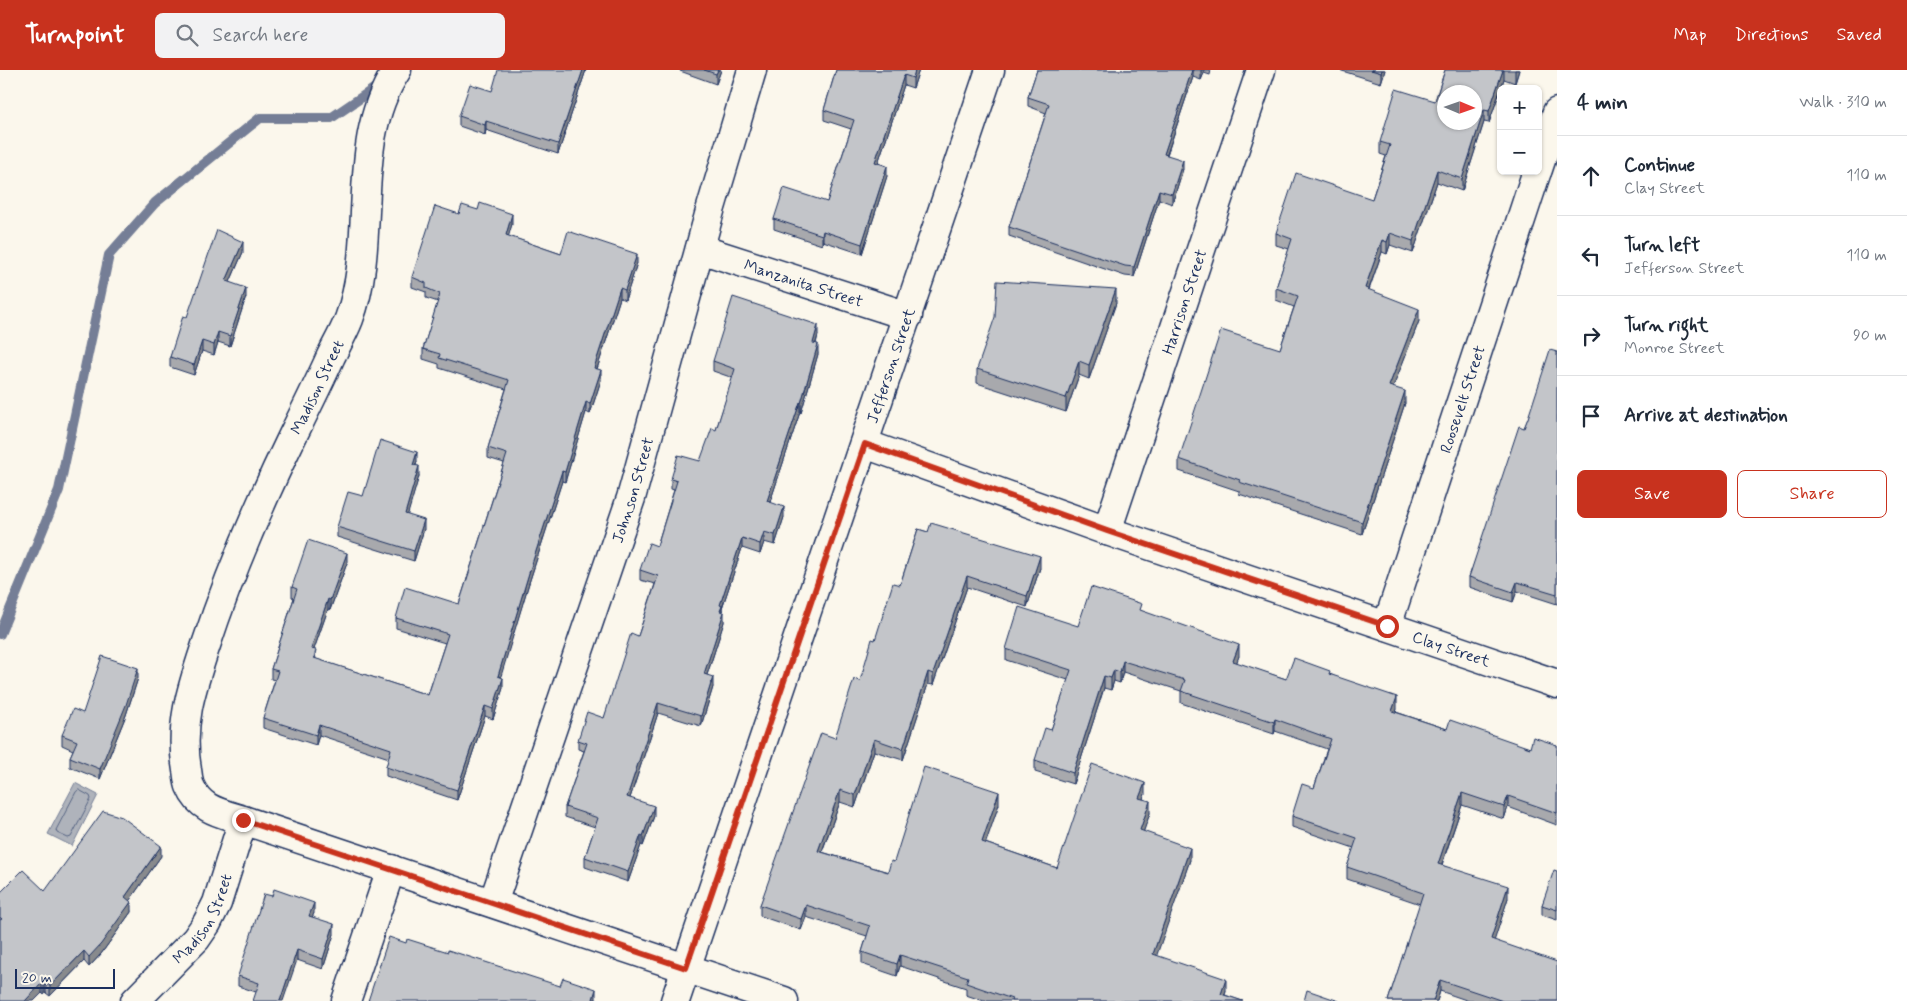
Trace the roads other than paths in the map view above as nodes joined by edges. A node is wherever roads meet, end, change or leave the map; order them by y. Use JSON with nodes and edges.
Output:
{"nodes":[{"id":1,"x":397,"y":70,"type":"edge"},
{"id":2,"x":752,"y":70,"type":"edge"},
{"id":3,"x":990,"y":70,"type":"edge"},
{"id":4,"x":1261,"y":70,"type":"edge"},
{"id":5,"x":1557,"y":112,"type":"edge"},
{"id":6,"x":1542,"y":158,"type":"edge"},
{"id":7,"x":1536,"y":175,"type":"edge"},
{"id":8,"x":700,"y":248,"type":"junction"},
{"id":9,"x":908,"y":316,"type":"junction"},
{"id":10,"x":865,"y":444,"type":"junction"},
{"id":11,"x":1107,"y":531,"type":"junction"},
{"id":12,"x":1387,"y":626,"type":"junction"},
{"id":13,"x":1557,"y":684,"type":"edge"},
{"id":14,"x":243,"y":820,"type":"junction"},
{"id":15,"x":391,"y":869,"type":"junction"},
{"id":16,"x":493,"y":903,"type":"junction"},
{"id":17,"x":686,"y":968,"type":"junction"},
{"id":18,"x":134,"y":1001,"type":"edge"},
{"id":19,"x":346,"y":1001,"type":"edge"},
{"id":20,"x":675,"y":1001,"type":"edge"},
{"id":21,"x":784,"y":1001,"type":"edge"}],
"edges":[{"from":1,"to":14,"type":"street","name":"Madison Street"},
{"from":2,"to":8,"type":"street","name":"Johnson Street"},
{"from":3,"to":9,"type":"street","name":"Jefferson Street"},
{"from":4,"to":11,"type":"street","name":"Harrison Street"},
{"from":5,"to":6,"type":"street","name":"Roosevelt Street"},
{"from":7,"to":12,"type":"street","name":"Roosevelt Street"},
{"from":8,"to":9,"type":"street","name":"Manzanita Street"},
{"from":8,"to":16,"type":"street","name":"Johnson Street"},
{"from":9,"to":10,"type":"street","name":"Jefferson Street"},
{"from":10,"to":11,"type":"street","name":"Clay Street"},
{"from":10,"to":17,"type":"street","name":"Jefferson Street"},
{"from":11,"to":12,"type":"street","name":"Clay Street"},
{"from":12,"to":13,"type":"street","name":"Clay Street"},
{"from":14,"to":15,"type":"street","name":"Madison Street"},
{"from":14,"to":18,"type":"street","name":"Madison Street"},
{"from":15,"to":16,"type":"street","name":"Madison Street"},
{"from":15,"to":19,"type":"street"},
{"from":16,"to":17,"type":"street","name":"Madison Street"},
{"from":17,"to":20,"type":"street","name":"Jefferson Street"},
{"from":17,"to":21,"type":"street","name":"Madison Street"}]}
